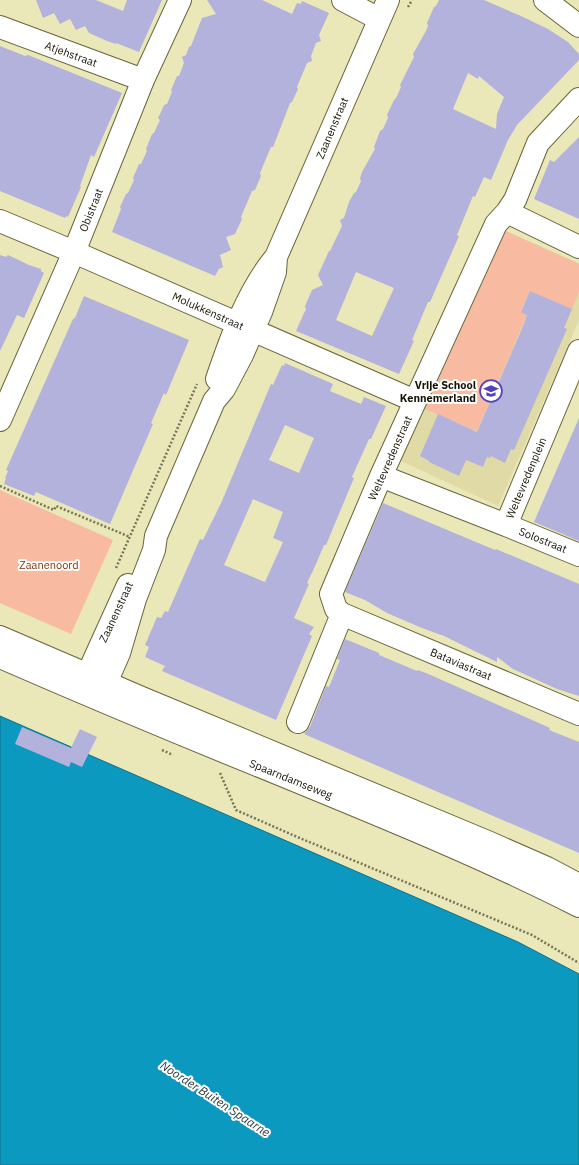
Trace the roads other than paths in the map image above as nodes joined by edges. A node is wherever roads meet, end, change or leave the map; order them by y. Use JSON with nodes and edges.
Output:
{"nodes":[{"id":1,"x":180,"y":0,"type":"edge"},
{"id":2,"x":343,"y":0,"type":"edge"},
{"id":3,"x":545,"y":0,"type":"edge"},
{"id":4,"x":383,"y":10,"type":"edge"},
{"id":5,"x":579,"y":26,"type":"edge"},
{"id":6,"x":0,"y":27,"type":"edge"},
{"id":7,"x":143,"y":80,"type":"junction"},
{"id":8,"x":579,"y":100,"type":"edge"},
{"id":9,"x":507,"y":212,"type":"junction"},
{"id":10,"x":0,"y":221,"type":"edge"},
{"id":11,"x":579,"y":247,"type":"edge"},
{"id":12,"x":74,"y":252,"type":"junction"},
{"id":13,"x":246,"y":328,"type":"junction"},
{"id":14,"x":579,"y":351,"type":"edge"},
{"id":15,"x":415,"y":401,"type":"junction"},
{"id":16,"x":0,"y":420,"type":"edge"},
{"id":17,"x":381,"y":476,"type":"junction"},
{"id":18,"x":506,"y":525,"type":"junction"},
{"id":19,"x":579,"y":555,"type":"edge"},
{"id":20,"x":342,"y":614,"type":"junction"},
{"id":21,"x":0,"y":637,"type":"edge"},
{"id":22,"x":0,"y":657,"type":"edge"},
{"id":23,"x":93,"y":687,"type":"junction"},
{"id":24,"x":579,"y":714,"type":"edge"},
{"id":25,"x":298,"y":722,"type":"dead end"},
{"id":26,"x":579,"y":885,"type":"edge"},
{"id":27,"x":579,"y":906,"type":"edge"}],
"edges":[{"from":1,"to":7,"type":"street","name":"Obistraat"},
{"from":2,"to":4,"type":"street"},
{"from":3,"to":5,"type":"street"},
{"from":4,"to":13,"type":"street","name":"Zaanenstraat"},
{"from":6,"to":7,"type":"street","name":"Atjehstraat"},
{"from":7,"to":12,"type":"street","name":"Obistraat"},
{"from":8,"to":9,"type":"street","name":"Weltevredenstraat"},
{"from":9,"to":11,"type":"street"},
{"from":9,"to":15,"type":"street","name":"Weltevredenstraat"},
{"from":10,"to":12,"type":"street","name":"Molukkenstraat"},
{"from":12,"to":13,"type":"street","name":"Molukkenstraat"},
{"from":12,"to":16,"type":"street","name":"Obistraat"},
{"from":13,"to":15,"type":"street","name":"Molukkenstraat"},
{"from":13,"to":23,"type":"street","name":"Zaanenstraat"},
{"from":14,"to":18,"type":"street","name":"Weltevredenplein"},
{"from":15,"to":17,"type":"street","name":"Weltevredenstraat"},
{"from":17,"to":18,"type":"street","name":"Weltevredenplein"},
{"from":17,"to":20,"type":"street","name":"Weltevredenstraat"},
{"from":18,"to":19,"type":"street","name":"Solostraat"},
{"from":20,"to":24,"type":"street","name":"Bataviastraat"},
{"from":20,"to":25,"type":"street"},
{"from":21,"to":23,"type":"street","name":"Spaarndamseweg"},
{"from":22,"to":23,"type":"street","name":"Spaarndamseweg"},
{"from":23,"to":26,"type":"street","name":"Spaarndamseweg"},
{"from":23,"to":27,"type":"street","name":"Spaarndamseweg"}]}
